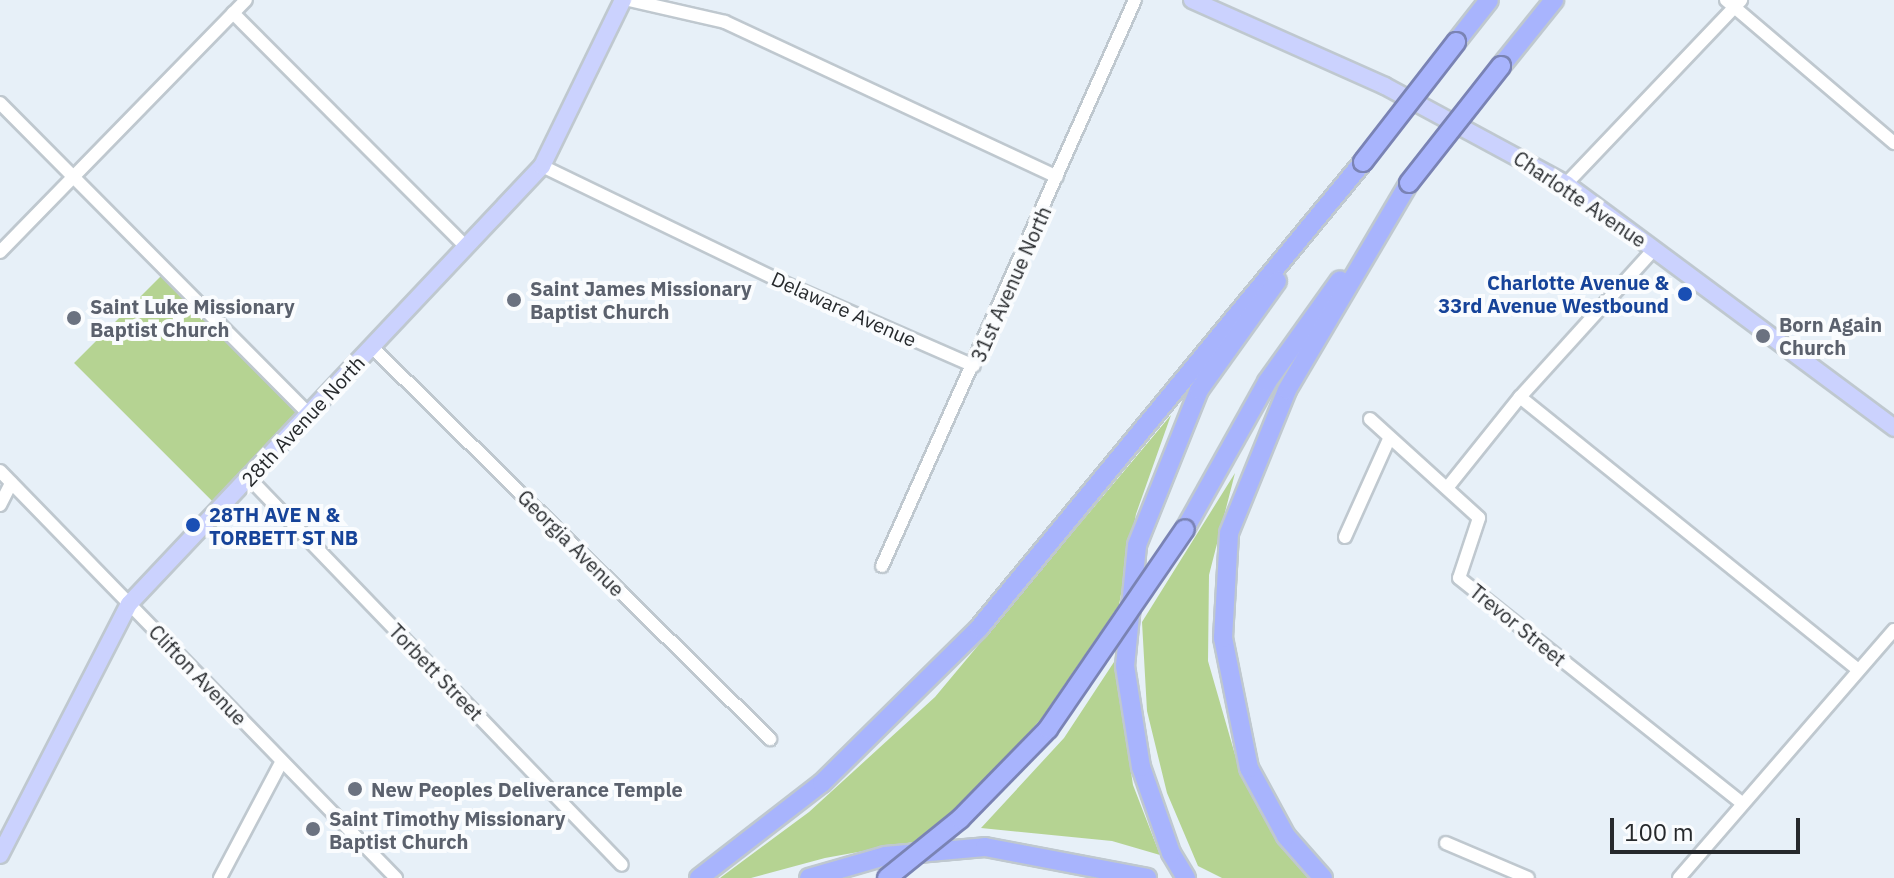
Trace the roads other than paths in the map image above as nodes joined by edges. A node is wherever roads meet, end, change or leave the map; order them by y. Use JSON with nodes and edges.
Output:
{"nodes":[{"id":1,"x":246,"y":0,"type":"edge"},
{"id":2,"x":623,"y":0,"type":"edge"},
{"id":3,"x":629,"y":0,"type":"edge"},
{"id":4,"x":1135,"y":0,"type":"edge"},
{"id":5,"x":1192,"y":0,"type":"edge"},
{"id":6,"x":1489,"y":0,"type":"edge"},
{"id":7,"x":1554,"y":0,"type":"edge"},
{"id":8,"x":1734,"y":3,"type":"edge"},
{"id":9,"x":233,"y":13,"type":"junction"},
{"id":10,"x":0,"y":103,"type":"edge"},
{"id":11,"x":1894,"y":143,"type":"edge"},
{"id":12,"x":1363,"y":162,"type":"junction"},
{"id":13,"x":542,"y":166,"type":"junction"},
{"id":14,"x":1057,"y":177,"type":"junction"},
{"id":15,"x":73,"y":178,"type":"junction"},
{"id":16,"x":1409,"y":183,"type":"junction"},
{"id":17,"x":1566,"y":184,"type":"junction"},
{"id":18,"x":466,"y":247,"type":"junction"},
{"id":19,"x":1654,"y":249,"type":"junction"},
{"id":20,"x":0,"y":252,"type":"edge"},
{"id":21,"x":372,"y":347,"type":"junction"},
{"id":22,"x":974,"y":366,"type":"junction"},
{"id":23,"x":1520,"y":397,"type":"junction"},
{"id":24,"x":309,"y":414,"type":"junction"},
{"id":25,"x":1370,"y":419,"type":"dead end"},
{"id":26,"x":1894,"y":428,"type":"edge"},
{"id":27,"x":1389,"y":439,"type":"junction"},
{"id":28,"x":0,"y":471,"type":"edge"},
{"id":29,"x":249,"y":478,"type":"junction"},
{"id":30,"x":11,"y":483,"type":"junction"},
{"id":31,"x":1447,"y":488,"type":"junction"},
{"id":32,"x":0,"y":505,"type":"edge"},
{"id":33,"x":1345,"y":537,"type":"dead end"},
{"id":34,"x":882,"y":566,"type":"dead end"},
{"id":35,"x":129,"y":604,"type":"junction"},
{"id":36,"x":1894,"y":630,"type":"edge"},
{"id":37,"x":1857,"y":669,"type":"junction"},
{"id":38,"x":770,"y":739,"type":"dead end"},
{"id":39,"x":282,"y":761,"type":"junction"},
{"id":40,"x":1742,"y":803,"type":"junction"},
{"id":41,"x":1446,"y":843,"type":"dead end"},
{"id":42,"x":0,"y":855,"type":"edge"},
{"id":43,"x":622,"y":865,"type":"dead end"},
{"id":44,"x":220,"y":878,"type":"edge"},
{"id":45,"x":396,"y":878,"type":"edge"},
{"id":46,"x":699,"y":878,"type":"edge"},
{"id":47,"x":809,"y":878,"type":"edge"},
{"id":48,"x":887,"y":878,"type":"edge"},
{"id":49,"x":1147,"y":878,"type":"edge"},
{"id":50,"x":1186,"y":878,"type":"edge"},
{"id":51,"x":1323,"y":878,"type":"edge"},
{"id":52,"x":1528,"y":878,"type":"edge"},
{"id":53,"x":1679,"y":878,"type":"edge"}],
"edges":[{"from":1,"to":9,"type":"street"},
{"from":2,"to":13,"type":"main road","name":"28th Avenue North"},
{"from":3,"to":14,"type":"street"},
{"from":4,"to":14,"type":"street","name":"31st Avenue North"},
{"from":5,"to":17,"type":"main road","name":"Charlotte Avenue"},
{"from":6,"to":12,"type":"highway","bridge":true},
{"from":7,"to":16,"type":"highway","bridge":true},
{"from":8,"to":11,"type":"street"},
{"from":8,"to":17,"type":"street"},
{"from":9,"to":15,"type":"street"},
{"from":9,"to":18,"type":"street"},
{"from":10,"to":15,"type":"street"},
{"from":12,"to":46,"type":"highway"},
{"from":12,"to":50,"type":"highway"},
{"from":13,"to":18,"type":"main road","name":"28th Avenue North"},
{"from":13,"to":22,"type":"street","name":"Delaware Avenue"},
{"from":14,"to":22,"type":"street","name":"31st Avenue North"},
{"from":15,"to":20,"type":"street"},
{"from":15,"to":24,"type":"street"},
{"from":16,"to":48,"type":"highway","bridge":true},
{"from":16,"to":51,"type":"highway"},
{"from":17,"to":19,"type":"main road","name":"Charlotte Avenue"},
{"from":18,"to":21,"type":"main road","name":"28th Avenue North"},
{"from":19,"to":23,"type":"street"},
{"from":19,"to":26,"type":"main road","name":"Charlotte Avenue"},
{"from":21,"to":24,"type":"main road","name":"28th Avenue North"},
{"from":21,"to":38,"type":"street","name":"Georgia Avenue"},
{"from":22,"to":34,"type":"street","name":"31st Avenue North"},
{"from":23,"to":31,"type":"street"},
{"from":23,"to":37,"type":"street"},
{"from":24,"to":29,"type":"main road","name":"28th Avenue North"},
{"from":25,"to":27,"type":"street","name":"Trevor Street"},
{"from":27,"to":31,"type":"street","name":"Trevor Street"},
{"from":27,"to":33,"type":"street"},
{"from":28,"to":30,"type":"street","name":"Clifton Avenue"},
{"from":29,"to":35,"type":"main road","name":"28th Avenue North"},
{"from":29,"to":43,"type":"street","name":"Torbett Street"},
{"from":30,"to":32,"type":"street"},
{"from":30,"to":35,"type":"street","name":"Clifton Avenue"},
{"from":31,"to":40,"type":"street","name":"Trevor Street"},
{"from":35,"to":39,"type":"street","name":"Clifton Avenue"},
{"from":35,"to":42,"type":"main road","name":"28th Avenue North"},
{"from":36,"to":37,"type":"street"},
{"from":37,"to":40,"type":"street"},
{"from":39,"to":44,"type":"street"},
{"from":39,"to":45,"type":"street","name":"Clifton Avenue"},
{"from":40,"to":53,"type":"street"},
{"from":41,"to":52,"type":"street"},
{"from":47,"to":49,"type":"highway"}]}
